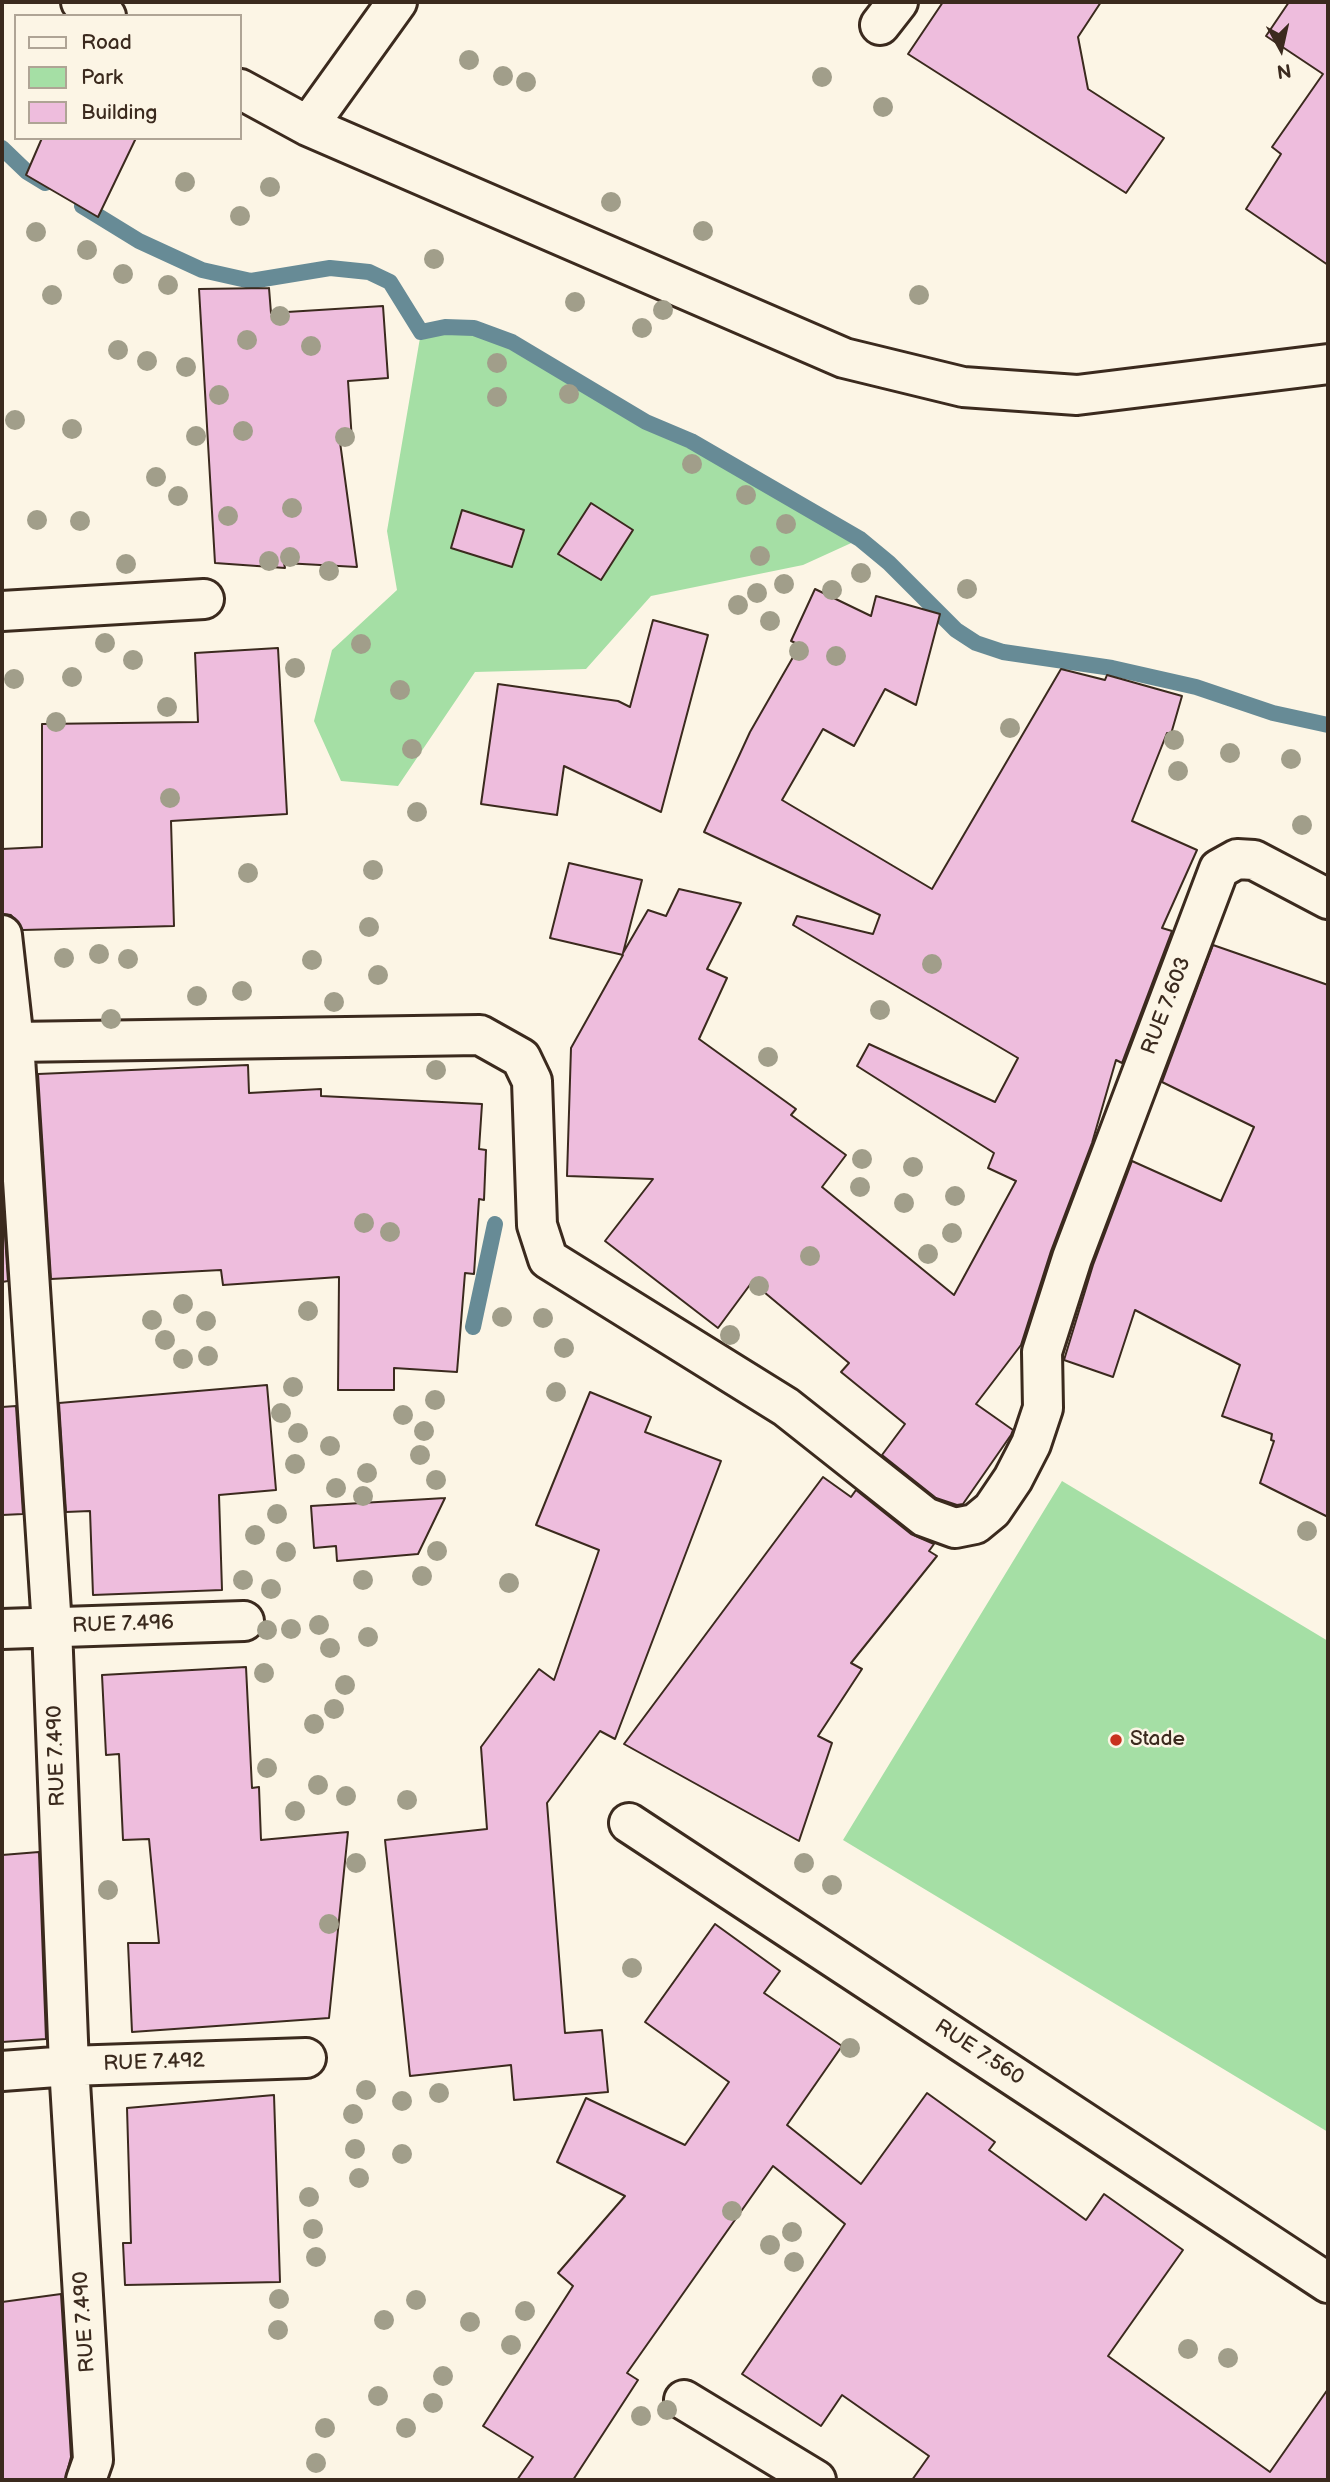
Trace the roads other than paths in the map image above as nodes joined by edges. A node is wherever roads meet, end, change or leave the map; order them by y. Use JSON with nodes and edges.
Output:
{"nodes":[{"id":1,"x":80,"y":2,"type":"edge"},
{"id":2,"x":397,"y":2,"type":"edge"},
{"id":3,"x":102,"y":14,"type":"edge"},
{"id":4,"x":242,"y":90,"type":"edge"},
{"id":5,"x":308,"y":126,"type":"junction"},
{"id":6,"x":1328,"y":364,"type":"edge"},
{"id":7,"x":204,"y":598,"type":"dead end"},
{"id":8,"x":2,"y":611,"type":"edge"},
{"id":9,"x":1326,"y":891,"type":"edge"},
{"id":10,"x":2,"y":935,"type":"edge"},
{"id":11,"x":8,"y":1043,"type":"edge"},
{"id":12,"x":244,"y":1620,"type":"dead end"},
{"id":13,"x":52,"y":1627,"type":"junction"},
{"id":14,"x":2,"y":1629,"type":"edge"},
{"id":15,"x":629,"y":1823,"type":"dead end"},
{"id":16,"x":306,"y":2058,"type":"dead end"},
{"id":17,"x":69,"y":2066,"type":"junction"},
{"id":18,"x":2,"y":2071,"type":"edge"},
{"id":19,"x":1328,"y":2283,"type":"edge"},
{"id":20,"x":684,"y":2400,"type":"dead end"},
{"id":21,"x":86,"y":2480,"type":"edge"},
{"id":22,"x":816,"y":2480,"type":"edge"}],
"edges":[{"from":1,"to":3,"type":"street"},
{"from":2,"to":5,"type":"street"},
{"from":4,"to":5,"type":"street"},
{"from":5,"to":6,"type":"street"},
{"from":7,"to":8,"type":"street"},
{"from":9,"to":11,"type":"street","name":"RUE 7.603"},
{"from":10,"to":11,"type":"street","name":"RUE 7.490"},
{"from":11,"to":13,"type":"street","name":"RUE 7.490"},
{"from":12,"to":13,"type":"street","name":"RUE 7.496"},
{"from":13,"to":14,"type":"street","name":"RUE 7.496"},
{"from":13,"to":17,"type":"street","name":"RUE 7.490"},
{"from":15,"to":19,"type":"street","name":"RUE 7.560"},
{"from":16,"to":17,"type":"street","name":"RUE 7.492"},
{"from":17,"to":18,"type":"street","name":"RUE 7.492"},
{"from":17,"to":21,"type":"street","name":"RUE 7.490"},
{"from":20,"to":22,"type":"street"}]}
